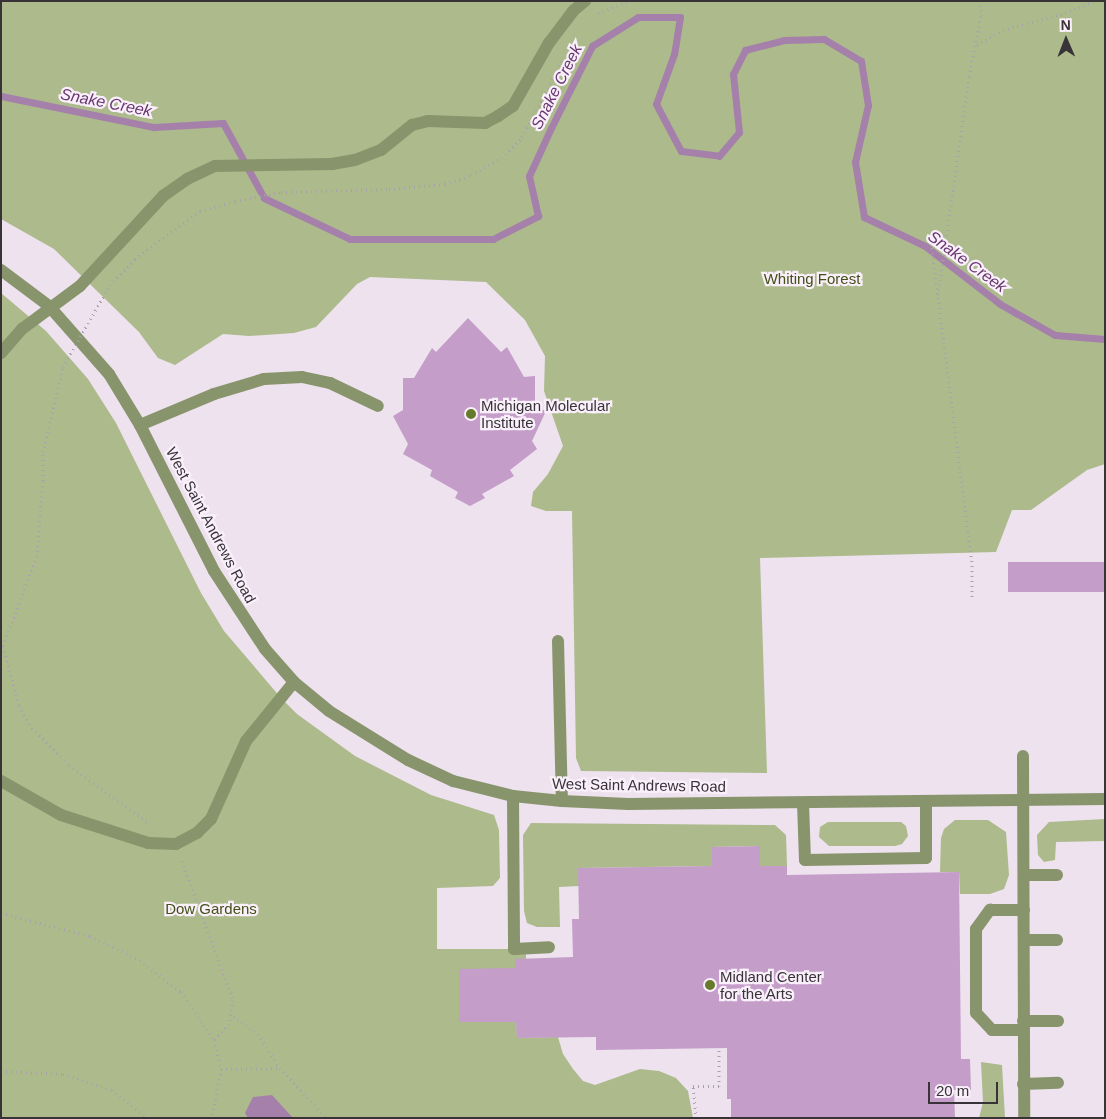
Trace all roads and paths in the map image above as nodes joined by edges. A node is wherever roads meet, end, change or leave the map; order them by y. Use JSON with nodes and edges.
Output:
{"nodes":[{"id":1,"x":585,"y":1,"type":"edge"},
{"id":2,"x":980,"y":1,"type":"edge"},
{"id":3,"x":1094,"y":1,"type":"edge"},
{"id":4,"x":976,"y":45,"type":"junction"},
{"id":5,"x":389,"y":188,"type":"dead end"},
{"id":6,"x":930,"y":243,"type":"dead end"},
{"id":7,"x":1,"y":270,"type":"edge"},
{"id":8,"x":938,"y":300,"type":"junction"},
{"id":9,"x":49,"y":306,"type":"junction"},
{"id":10,"x":1,"y":353,"type":"edge"},
{"id":11,"x":378,"y":406,"type":"dead end"},
{"id":12,"x":140,"y":425,"type":"junction"},
{"id":13,"x":972,"y":599,"type":"dead end"},
{"id":14,"x":558,"y":641,"type":"dead end"},
{"id":15,"x":2,"y":647,"type":"edge"},
{"id":16,"x":294,"y":682,"type":"junction"},
{"id":17,"x":1023,"y":756,"type":"dead end"},
{"id":18,"x":1,"y":781,"type":"edge"},
{"id":19,"x":513,"y":796,"type":"junction"},
{"id":20,"x":1105,"y":799,"type":"edge"},
{"id":21,"x":1024,"y":800,"type":"junction"},
{"id":22,"x":562,"y":801,"type":"junction"},
{"id":23,"x":926,"y":801,"type":"junction"},
{"id":24,"x":803,"y":802,"type":"junction"},
{"id":25,"x":176,"y":844,"type":"junction"},
{"id":26,"x":1057,"y":875,"type":"dead end"},
{"id":27,"x":1024,"y":876,"type":"junction"},
{"id":28,"x":1024,"y":910,"type":"junction"},
{"id":29,"x":1,"y":913,"type":"edge"},
{"id":30,"x":1024,"y":940,"type":"junction"},
{"id":31,"x":1057,"y":940,"type":"dead end"},
{"id":32,"x":549,"y":947,"type":"dead end"},
{"id":33,"x":230,"y":1013,"type":"junction"},
{"id":34,"x":1058,"y":1021,"type":"dead end"},
{"id":35,"x":1023,"y":1025,"type":"junction"},
{"id":36,"x":214,"y":1040,"type":"junction"},
{"id":37,"x":719,"y":1048,"type":"dead end"},
{"id":38,"x":280,"y":1068,"type":"junction"},
{"id":39,"x":221,"y":1069,"type":"junction"},
{"id":40,"x":1,"y":1071,"type":"edge"},
{"id":41,"x":1024,"y":1084,"type":"junction"},
{"id":42,"x":1058,"y":1084,"type":"dead end"},
{"id":43,"x":148,"y":1118,"type":"edge"},
{"id":44,"x":212,"y":1118,"type":"edge"},
{"id":45,"x":327,"y":1118,"type":"edge"},
{"id":46,"x":696,"y":1118,"type":"edge"},
{"id":47,"x":1024,"y":1118,"type":"edge"}],
"edges":[{"from":1,"to":9,"type":"street"},
{"from":2,"to":4,"type":"path"},
{"from":3,"to":4,"type":"path"},
{"from":4,"to":8,"type":"path"},
{"from":5,"to":15,"type":"path","bridge":true},
{"from":6,"to":8,"type":"path"},
{"from":7,"to":9,"type":"street","name":"West Saint Andrews Road"},
{"from":8,"to":13,"type":"path"},
{"from":9,"to":10,"type":"street"},
{"from":9,"to":12,"type":"street","name":"West Saint Andrews Road"},
{"from":11,"to":12,"type":"street"},
{"from":12,"to":16,"type":"street","name":"West Saint Andrews Road"},
{"from":14,"to":22,"type":"street"},
{"from":15,"to":25,"type":"path"},
{"from":16,"to":19,"type":"street","name":"West Saint Andrews Road"},
{"from":16,"to":25,"type":"street"},
{"from":17,"to":21,"type":"street"},
{"from":18,"to":25,"type":"street"},
{"from":19,"to":22,"type":"street","name":"West Saint Andrews Road"},
{"from":19,"to":32,"type":"street"},
{"from":20,"to":21,"type":"street","name":"West Saint Andrews Road"},
{"from":21,"to":23,"type":"street","name":"West Saint Andrews Road"},
{"from":21,"to":27,"type":"street"},
{"from":22,"to":24,"type":"street","name":"West Saint Andrews Road"},
{"from":23,"to":24,"type":"street","name":"West Saint Andrews Road"},
{"from":23,"to":24,"type":"street"},
{"from":25,"to":33,"type":"path"},
{"from":26,"to":27,"type":"street"},
{"from":27,"to":28,"type":"street"},
{"from":28,"to":30,"type":"street"},
{"from":28,"to":35,"type":"street"},
{"from":29,"to":36,"type":"path"},
{"from":30,"to":31,"type":"street"},
{"from":30,"to":35,"type":"street"},
{"from":33,"to":36,"type":"path"},
{"from":33,"to":38,"type":"path"},
{"from":34,"to":35,"type":"street"},
{"from":35,"to":41,"type":"street"},
{"from":36,"to":39,"type":"path"},
{"from":37,"to":46,"type":"path"},
{"from":38,"to":39,"type":"path"},
{"from":38,"to":45,"type":"path"},
{"from":39,"to":44,"type":"path"},
{"from":40,"to":43,"type":"path"},
{"from":41,"to":42,"type":"street"},
{"from":41,"to":47,"type":"street"}]}
